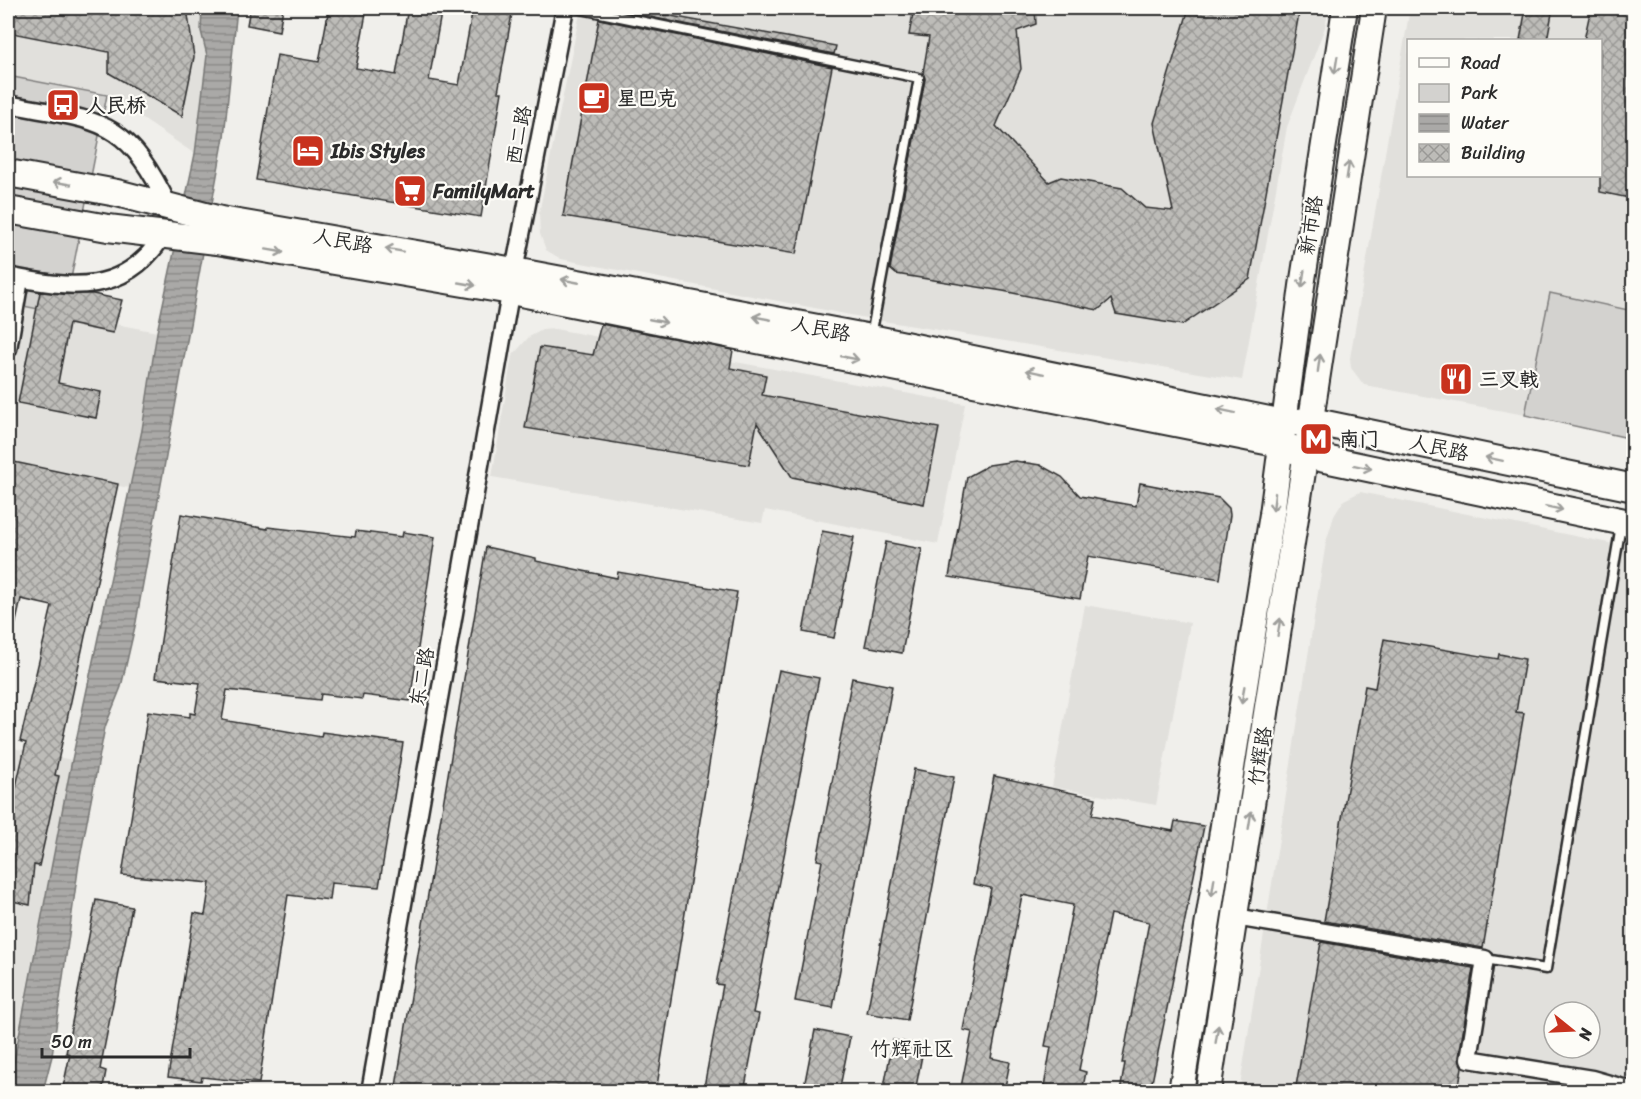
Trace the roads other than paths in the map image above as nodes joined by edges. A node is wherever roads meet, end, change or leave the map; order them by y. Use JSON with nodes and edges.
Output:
{"nodes":[{"id":1,"x":564,"y":8,"type":"edge"},
{"id":2,"x":576,"y":8,"type":"edge"},
{"id":3,"x":1345,"y":8,"type":"edge"},
{"id":4,"x":1374,"y":8,"type":"edge"},
{"id":5,"x":8,"y":105,"type":"edge"},
{"id":6,"x":8,"y":173,"type":"edge"},
{"id":7,"x":169,"y":207,"type":"junction"},
{"id":8,"x":8,"y":210,"type":"edge"},
{"id":9,"x":219,"y":230,"type":"junction"},
{"id":10,"x":164,"y":234,"type":"junction"},
{"id":11,"x":14,"y":278,"type":"edge"},
{"id":12,"x":513,"y":281,"type":"junction"},
{"id":13,"x":871,"y":338,"type":"junction"},
{"id":14,"x":8,"y":349,"type":"edge"},
{"id":15,"x":1311,"y":421,"type":"junction"},
{"id":16,"x":1282,"y":433,"type":"junction"},
{"id":17,"x":1306,"y":455,"type":"junction"},
{"id":18,"x":1634,"y":488,"type":"edge"},
{"id":19,"x":1628,"y":523,"type":"edge"},
{"id":20,"x":1235,"y":917,"type":"junction"},
{"id":21,"x":1485,"y":959,"type":"junction"},
{"id":22,"x":1634,"y":1091,"type":"edge"},
{"id":23,"x":370,"y":1092,"type":"edge"},
{"id":24,"x":1181,"y":1092,"type":"edge"},
{"id":25,"x":1208,"y":1092,"type":"edge"}],
"edges":[{"from":1,"to":12,"type":"street","name":"西二路"},
{"from":2,"to":13,"type":"lane"},
{"from":3,"to":16,"type":"main road","name":"新市路","one_way":true},
{"from":15,"to":4,"type":"main road","name":"新市路","one_way":true},
{"from":5,"to":7,"type":"street"},
{"from":7,"to":6,"type":"main road","name":"人民路","one_way":true},
{"from":7,"to":9,"type":"main road","name":"人民路"},
{"from":8,"to":10,"type":"main road","name":"人民路"},
{"from":9,"to":10,"type":"main road","name":"人民路"},
{"from":9,"to":12,"type":"main road","name":"人民路"},
{"from":10,"to":11,"type":"street"},
{"from":11,"to":14,"type":"street"},
{"from":13,"to":12,"type":"main road","name":"人民路","one_way":true},
{"from":12,"to":16,"type":"main road","name":"人民路","one_way":true},
{"from":12,"to":23,"type":"street","name":"东二路"},
{"from":16,"to":13,"type":"main road","name":"人民路","one_way":true},
{"from":15,"to":16,"type":"main road","name":"人民路"},
{"from":15,"to":17,"type":"main road","name":"竹辉路"},
{"from":18,"to":15,"type":"main road","name":"人民路","one_way":true},
{"from":16,"to":17,"type":"main road","name":"人民路"},
{"from":16,"to":24,"type":"main road","name":"竹辉路","one_way":true},
{"from":17,"to":19,"type":"main road","name":"人民路","one_way":true},
{"from":20,"to":17,"type":"main road","name":"竹辉路","one_way":true},
{"from":19,"to":21,"type":"lane"},
{"from":20,"to":21,"type":"street"},
{"from":25,"to":20,"type":"main road","name":"竹辉路","one_way":true},
{"from":21,"to":22,"type":"street"}]}
